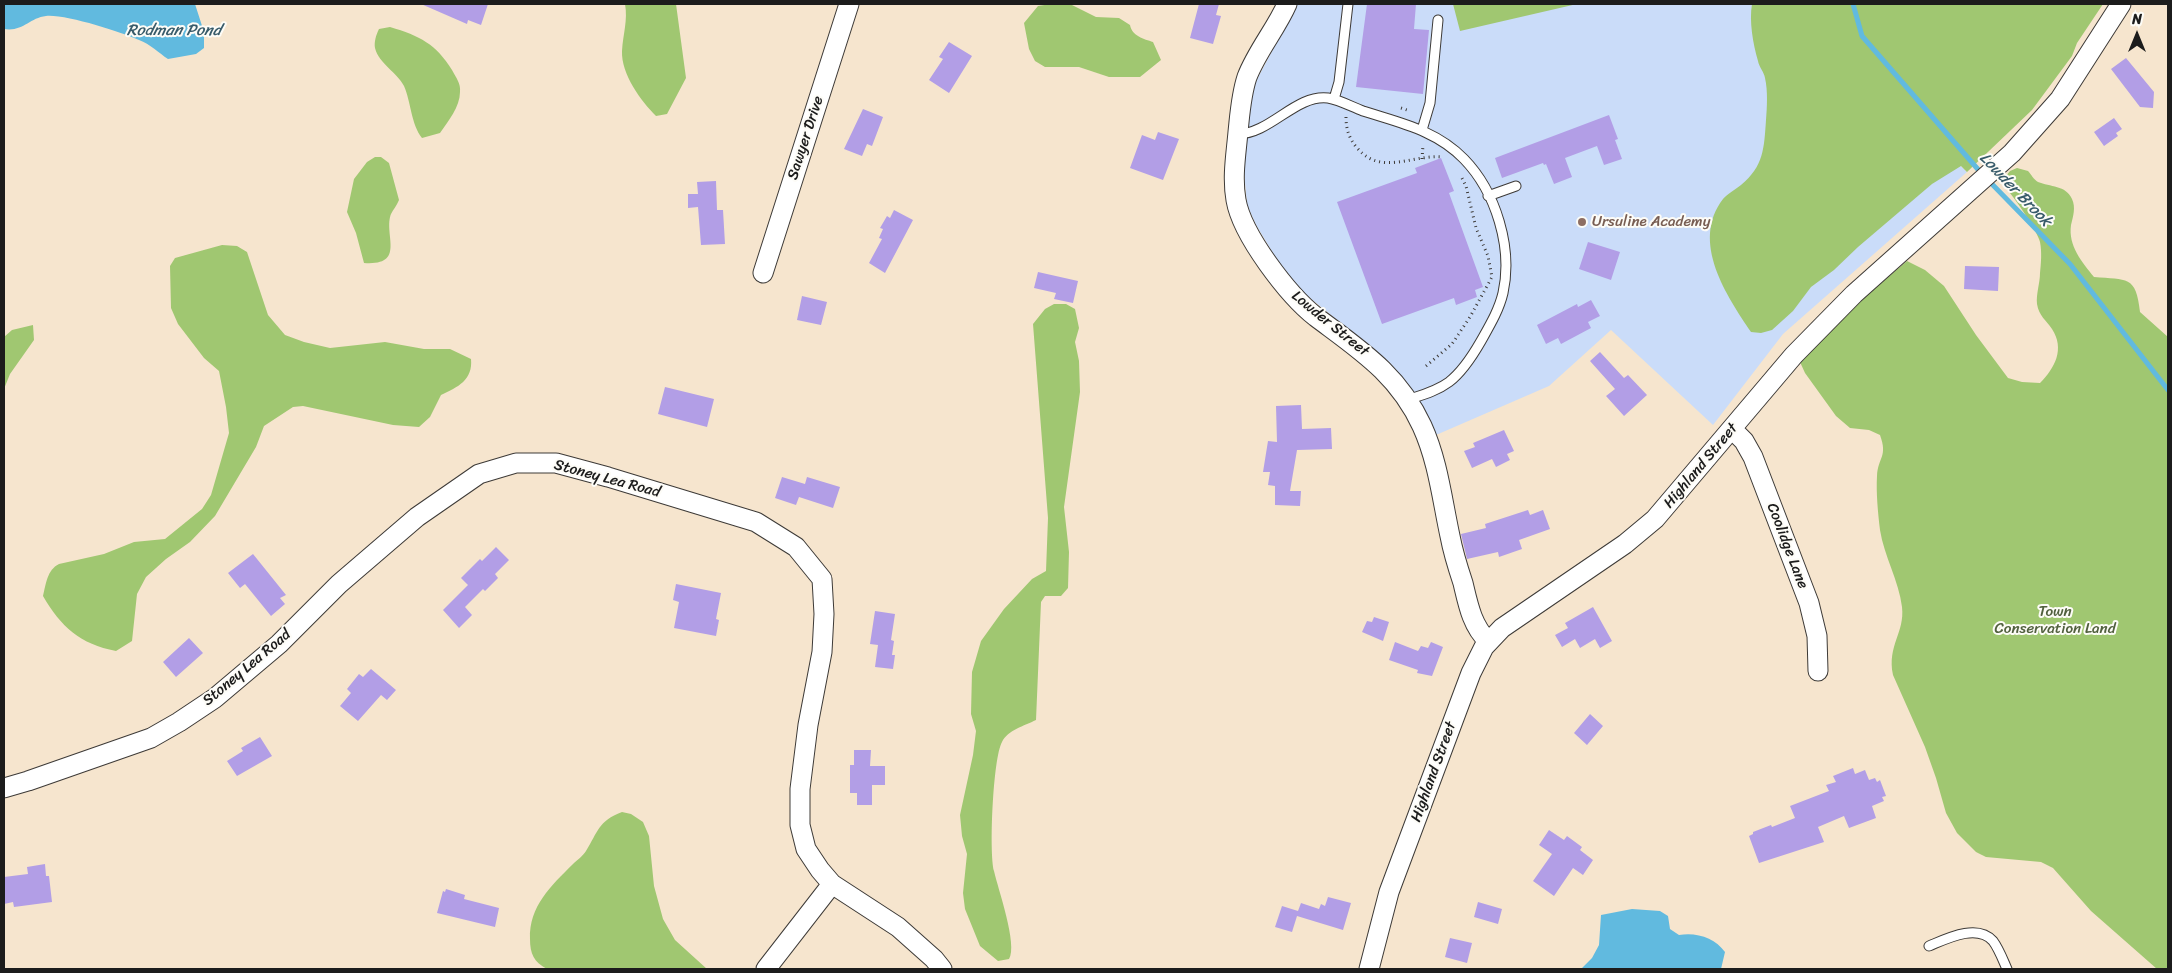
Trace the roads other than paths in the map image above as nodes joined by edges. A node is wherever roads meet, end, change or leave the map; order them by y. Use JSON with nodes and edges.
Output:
{"nodes":[{"id":1,"x":849,"y":4,"type":"edge"},
{"id":2,"x":1287,"y":4,"type":"edge"},
{"id":3,"x":1348,"y":4,"type":"edge"},
{"id":4,"x":2122,"y":4,"type":"edge"},
{"id":5,"x":1438,"y":20,"type":"dead end"},
{"id":6,"x":1334,"y":99,"type":"junction"},
{"id":7,"x":1423,"y":133,"type":"junction"},
{"id":8,"x":1238,"y":134,"type":"junction"},
{"id":9,"x":1516,"y":186,"type":"dead end"},
{"id":10,"x":1488,"y":196,"type":"junction"},
{"id":11,"x":764,"y":273,"type":"dead end"},
{"id":12,"x":1408,"y":400,"type":"junction"},
{"id":13,"x":1732,"y":429,"type":"junction"},
{"id":14,"x":1488,"y":641,"type":"junction"},
{"id":15,"x":1818,"y":671,"type":"dead end"},
{"id":16,"x":4,"y":788,"type":"edge"},
{"id":17,"x":832,"y":884,"type":"junction"},
{"id":18,"x":1929,"y":946,"type":"dead end"},
{"id":19,"x":766,"y":969,"type":"edge"},
{"id":20,"x":942,"y":969,"type":"edge"},
{"id":21,"x":1369,"y":969,"type":"edge"},
{"id":22,"x":2007,"y":969,"type":"edge"}],
"edges":[{"from":1,"to":11,"type":"street","name":"Sawyer Drive"},
{"from":2,"to":8,"type":"street","name":"Lowder Street"},
{"from":3,"to":6,"type":"lane"},
{"from":4,"to":13,"type":"street","name":"Highland Street"},
{"from":5,"to":7,"type":"lane"},
{"from":6,"to":7,"type":"lane"},
{"from":6,"to":8,"type":"lane"},
{"from":7,"to":10,"type":"lane"},
{"from":8,"to":12,"type":"street","name":"Lowder Street"},
{"from":9,"to":10,"type":"lane"},
{"from":10,"to":12,"type":"lane"},
{"from":12,"to":14,"type":"street","name":"Lowder Street"},
{"from":13,"to":14,"type":"street","name":"Highland Street"},
{"from":13,"to":15,"type":"street","name":"Coolidge Lane"},
{"from":14,"to":21,"type":"street","name":"Highland Street"},
{"from":16,"to":17,"type":"street","name":"Stoney Lea Road"},
{"from":17,"to":19,"type":"street"},
{"from":17,"to":20,"type":"street","name":"Stoney Lea Road"},
{"from":18,"to":22,"type":"lane"}]}
